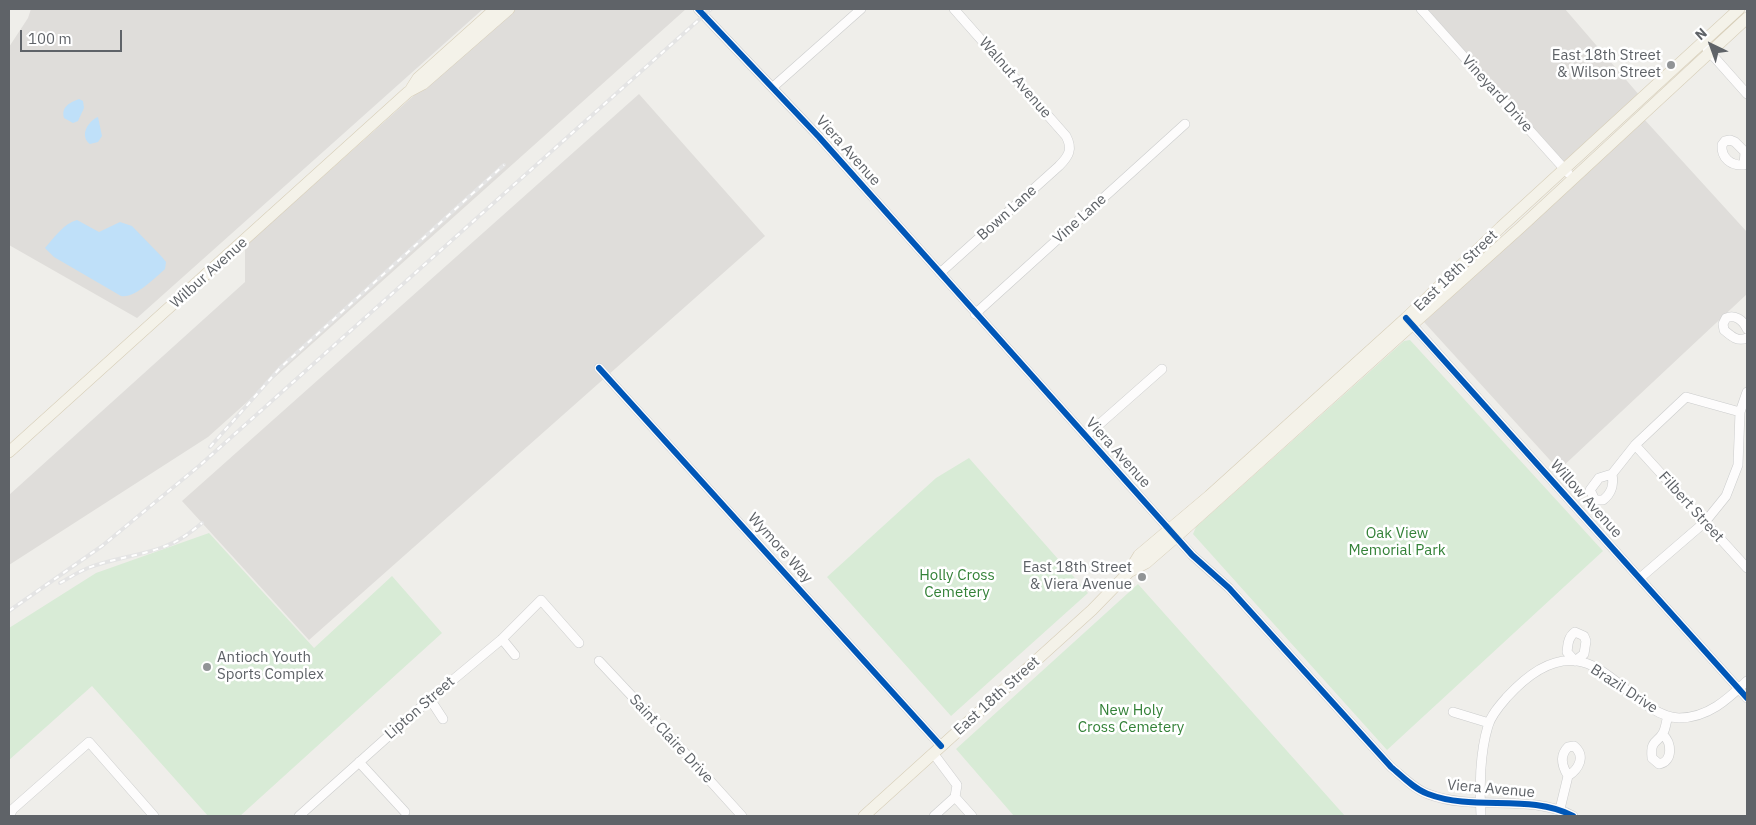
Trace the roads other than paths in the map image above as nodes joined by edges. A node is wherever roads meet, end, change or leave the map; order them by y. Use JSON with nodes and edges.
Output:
{"nodes":[{"id":1,"x":495,"y":9,"type":"edge"},
{"id":2,"x":508,"y":9,"type":"edge"},
{"id":3,"x":698,"y":9,"type":"edge"},
{"id":4,"x":861,"y":9,"type":"edge"},
{"id":5,"x":954,"y":9,"type":"edge"},
{"id":6,"x":1421,"y":9,"type":"edge"},
{"id":7,"x":1739,"y":9,"type":"edge"},
{"id":8,"x":1747,"y":18,"type":"edge"},
{"id":9,"x":1702,"y":43,"type":"junction"},
{"id":10,"x":1710,"y":52,"type":"junction"},
{"id":11,"x":773,"y":87,"type":"junction"},
{"id":12,"x":408,"y":92,"type":"junction"},
{"id":13,"x":1747,"y":94,"type":"edge"},
{"id":14,"x":1185,"y":124,"type":"dead end"},
{"id":15,"x":1070,"y":151,"type":"joint"},
{"id":16,"x":1565,"y":169,"type":"junction"},
{"id":17,"x":1573,"y":179,"type":"junction"},
{"id":18,"x":940,"y":273,"type":"junction"},
{"id":19,"x":975,"y":314,"type":"junction"},
{"id":20,"x":1409,"y":321,"type":"junction"},
{"id":21,"x":1747,"y":329,"type":"edge"},
{"id":22,"x":1747,"y":338,"type":"edge"},
{"id":23,"x":599,"y":368,"type":"dead end"},
{"id":24,"x":1162,"y":368,"type":"dead end"},
{"id":25,"x":1747,"y":392,"type":"edge"},
{"id":26,"x":1740,"y":412,"type":"junction"},
{"id":27,"x":1086,"y":436,"type":"junction"},
{"id":28,"x":1635,"y":445,"type":"junction"},
{"id":29,"x":9,"y":452,"type":"edge"},
{"id":30,"x":1612,"y":474,"type":"dead end"},
{"id":31,"x":1705,"y":522,"type":"junction"},
{"id":32,"x":1173,"y":533,"type":"junction"},
{"id":33,"x":1747,"y":568,"type":"edge"},
{"id":34,"x":1640,"y":578,"type":"junction"},
{"id":35,"x":502,"y":639,"type":"junction"},
{"id":36,"x":579,"y":643,"type":"dead end"},
{"id":37,"x":515,"y":654,"type":"dead end"},
{"id":38,"x":599,"y":661,"type":"dead end"},
{"id":39,"x":1747,"y":681,"type":"edge"},
{"id":40,"x":1739,"y":688,"type":"junction"},
{"id":41,"x":1747,"y":698,"type":"edge"},
{"id":42,"x":430,"y":700,"type":"junction"},
{"id":43,"x":1452,"y":712,"type":"dead end"},
{"id":44,"x":1668,"y":716,"type":"junction"},
{"id":45,"x":443,"y":719,"type":"dead end"},
{"id":46,"x":1489,"y":723,"type":"junction"},
{"id":47,"x":1663,"y":734,"type":"dead end"},
{"id":48,"x":937,"y":749,"type":"junction"},
{"id":49,"x":359,"y":762,"type":"junction"},
{"id":50,"x":1568,"y":776,"type":"dead end"},
{"id":51,"x":956,"y":797,"type":"junction"},
{"id":52,"x":1481,"y":802,"type":"junction"},
{"id":53,"x":1560,"y":809,"type":"junction"},
{"id":54,"x":405,"y":812,"type":"dead end"},
{"id":55,"x":9,"y":816,"type":"edge"},
{"id":56,"x":154,"y":816,"type":"edge"},
{"id":57,"x":299,"y":816,"type":"edge"},
{"id":58,"x":742,"y":816,"type":"edge"},
{"id":59,"x":864,"y":816,"type":"edge"},
{"id":60,"x":934,"y":816,"type":"edge"},
{"id":61,"x":972,"y":816,"type":"edge"},
{"id":62,"x":1480,"y":816,"type":"edge"},
{"id":63,"x":1573,"y":816,"type":"edge"}],
"edges":[{"from":1,"to":12,"type":"main road","name":"Wilbur Avenue"},
{"from":2,"to":12,"type":"main road","name":"Wilbur Avenue"},
{"from":3,"to":11,"type":"street","name":"Viera Avenue"},
{"from":4,"to":11,"type":"street"},
{"from":5,"to":15,"type":"street","name":"Walnut Avenue"},
{"from":6,"to":16,"type":"street","name":"Vineyard Drive"},
{"from":7,"to":9,"type":"main road","name":"East 18th Street"},
{"from":8,"to":10,"type":"main road","name":"East 18th Street"},
{"from":9,"to":10,"type":"street"},
{"from":9,"to":16,"type":"main road","name":"East 18th Street"},
{"from":10,"to":13,"type":"street"},
{"from":10,"to":17,"type":"main road","name":"East 18th Street"},
{"from":11,"to":18,"type":"street","name":"Viera Avenue"},
{"from":12,"to":29,"type":"main road","name":"Wilbur Avenue"},
{"from":14,"to":19,"type":"street","name":"Vine Lane"},
{"from":15,"to":18,"type":"street","name":"Bown Lane"},
{"from":16,"to":17,"type":"street","name":"Vineyard Drive"},
{"from":16,"to":20,"type":"main road","name":"East 18th Street"},
{"from":17,"to":20,"type":"main road","name":"East 18th Street"},
{"from":18,"to":19,"type":"street","name":"Viera Avenue"},
{"from":19,"to":27,"type":"street","name":"Viera Avenue"},
{"from":20,"to":32,"type":"main road","name":"East 18th Street"},
{"from":20,"to":34,"type":"street","name":"Willow Avenue"},
{"from":21,"to":22,"type":"street"},
{"from":23,"to":48,"type":"street","name":"Wymore Way"},
{"from":24,"to":27,"type":"street"},
{"from":25,"to":26,"type":"street"},
{"from":26,"to":28,"type":"street"},
{"from":26,"to":31,"type":"street"},
{"from":27,"to":32,"type":"street","name":"Viera Avenue"},
{"from":28,"to":30,"type":"street"},
{"from":28,"to":31,"type":"street","name":"Filbert Street"},
{"from":31,"to":33,"type":"street","name":"Filbert Street"},
{"from":31,"to":34,"type":"street"},
{"from":32,"to":48,"type":"main road","name":"East 18th Street"},
{"from":32,"to":52,"type":"street","name":"Viera Avenue"},
{"from":34,"to":40,"type":"street","name":"Willow Avenue"},
{"from":35,"to":36,"type":"street","name":"Lipton Street"},
{"from":35,"to":37,"type":"street"},
{"from":35,"to":42,"type":"street","name":"Lipton Street"},
{"from":38,"to":58,"type":"street","name":"Saint Claire Drive"},
{"from":39,"to":40,"type":"street","name":"Brazil Drive"},
{"from":40,"to":41,"type":"street","name":"Willow Avenue"},
{"from":40,"to":44,"type":"street","name":"Brazil Drive"},
{"from":42,"to":45,"type":"street"},
{"from":42,"to":49,"type":"street","name":"Lipton Street"},
{"from":43,"to":46,"type":"street"},
{"from":44,"to":46,"type":"street","name":"Brazil Drive"},
{"from":44,"to":47,"type":"street"},
{"from":46,"to":52,"type":"street","name":"Brazil Drive"},
{"from":48,"to":51,"type":"street","name":"Wymore Way"},
{"from":48,"to":59,"type":"main road","name":"East 18th Street"},
{"from":49,"to":54,"type":"street"},
{"from":49,"to":57,"type":"street","name":"Lipton Street"},
{"from":50,"to":53,"type":"street"},
{"from":51,"to":60,"type":"street"},
{"from":51,"to":61,"type":"street"},
{"from":52,"to":53,"type":"street","name":"Viera Avenue"},
{"from":52,"to":62,"type":"street","name":"Brazil Drive"},
{"from":53,"to":63,"type":"street","name":"Viera Avenue"},
{"from":55,"to":56,"type":"street"}]}
